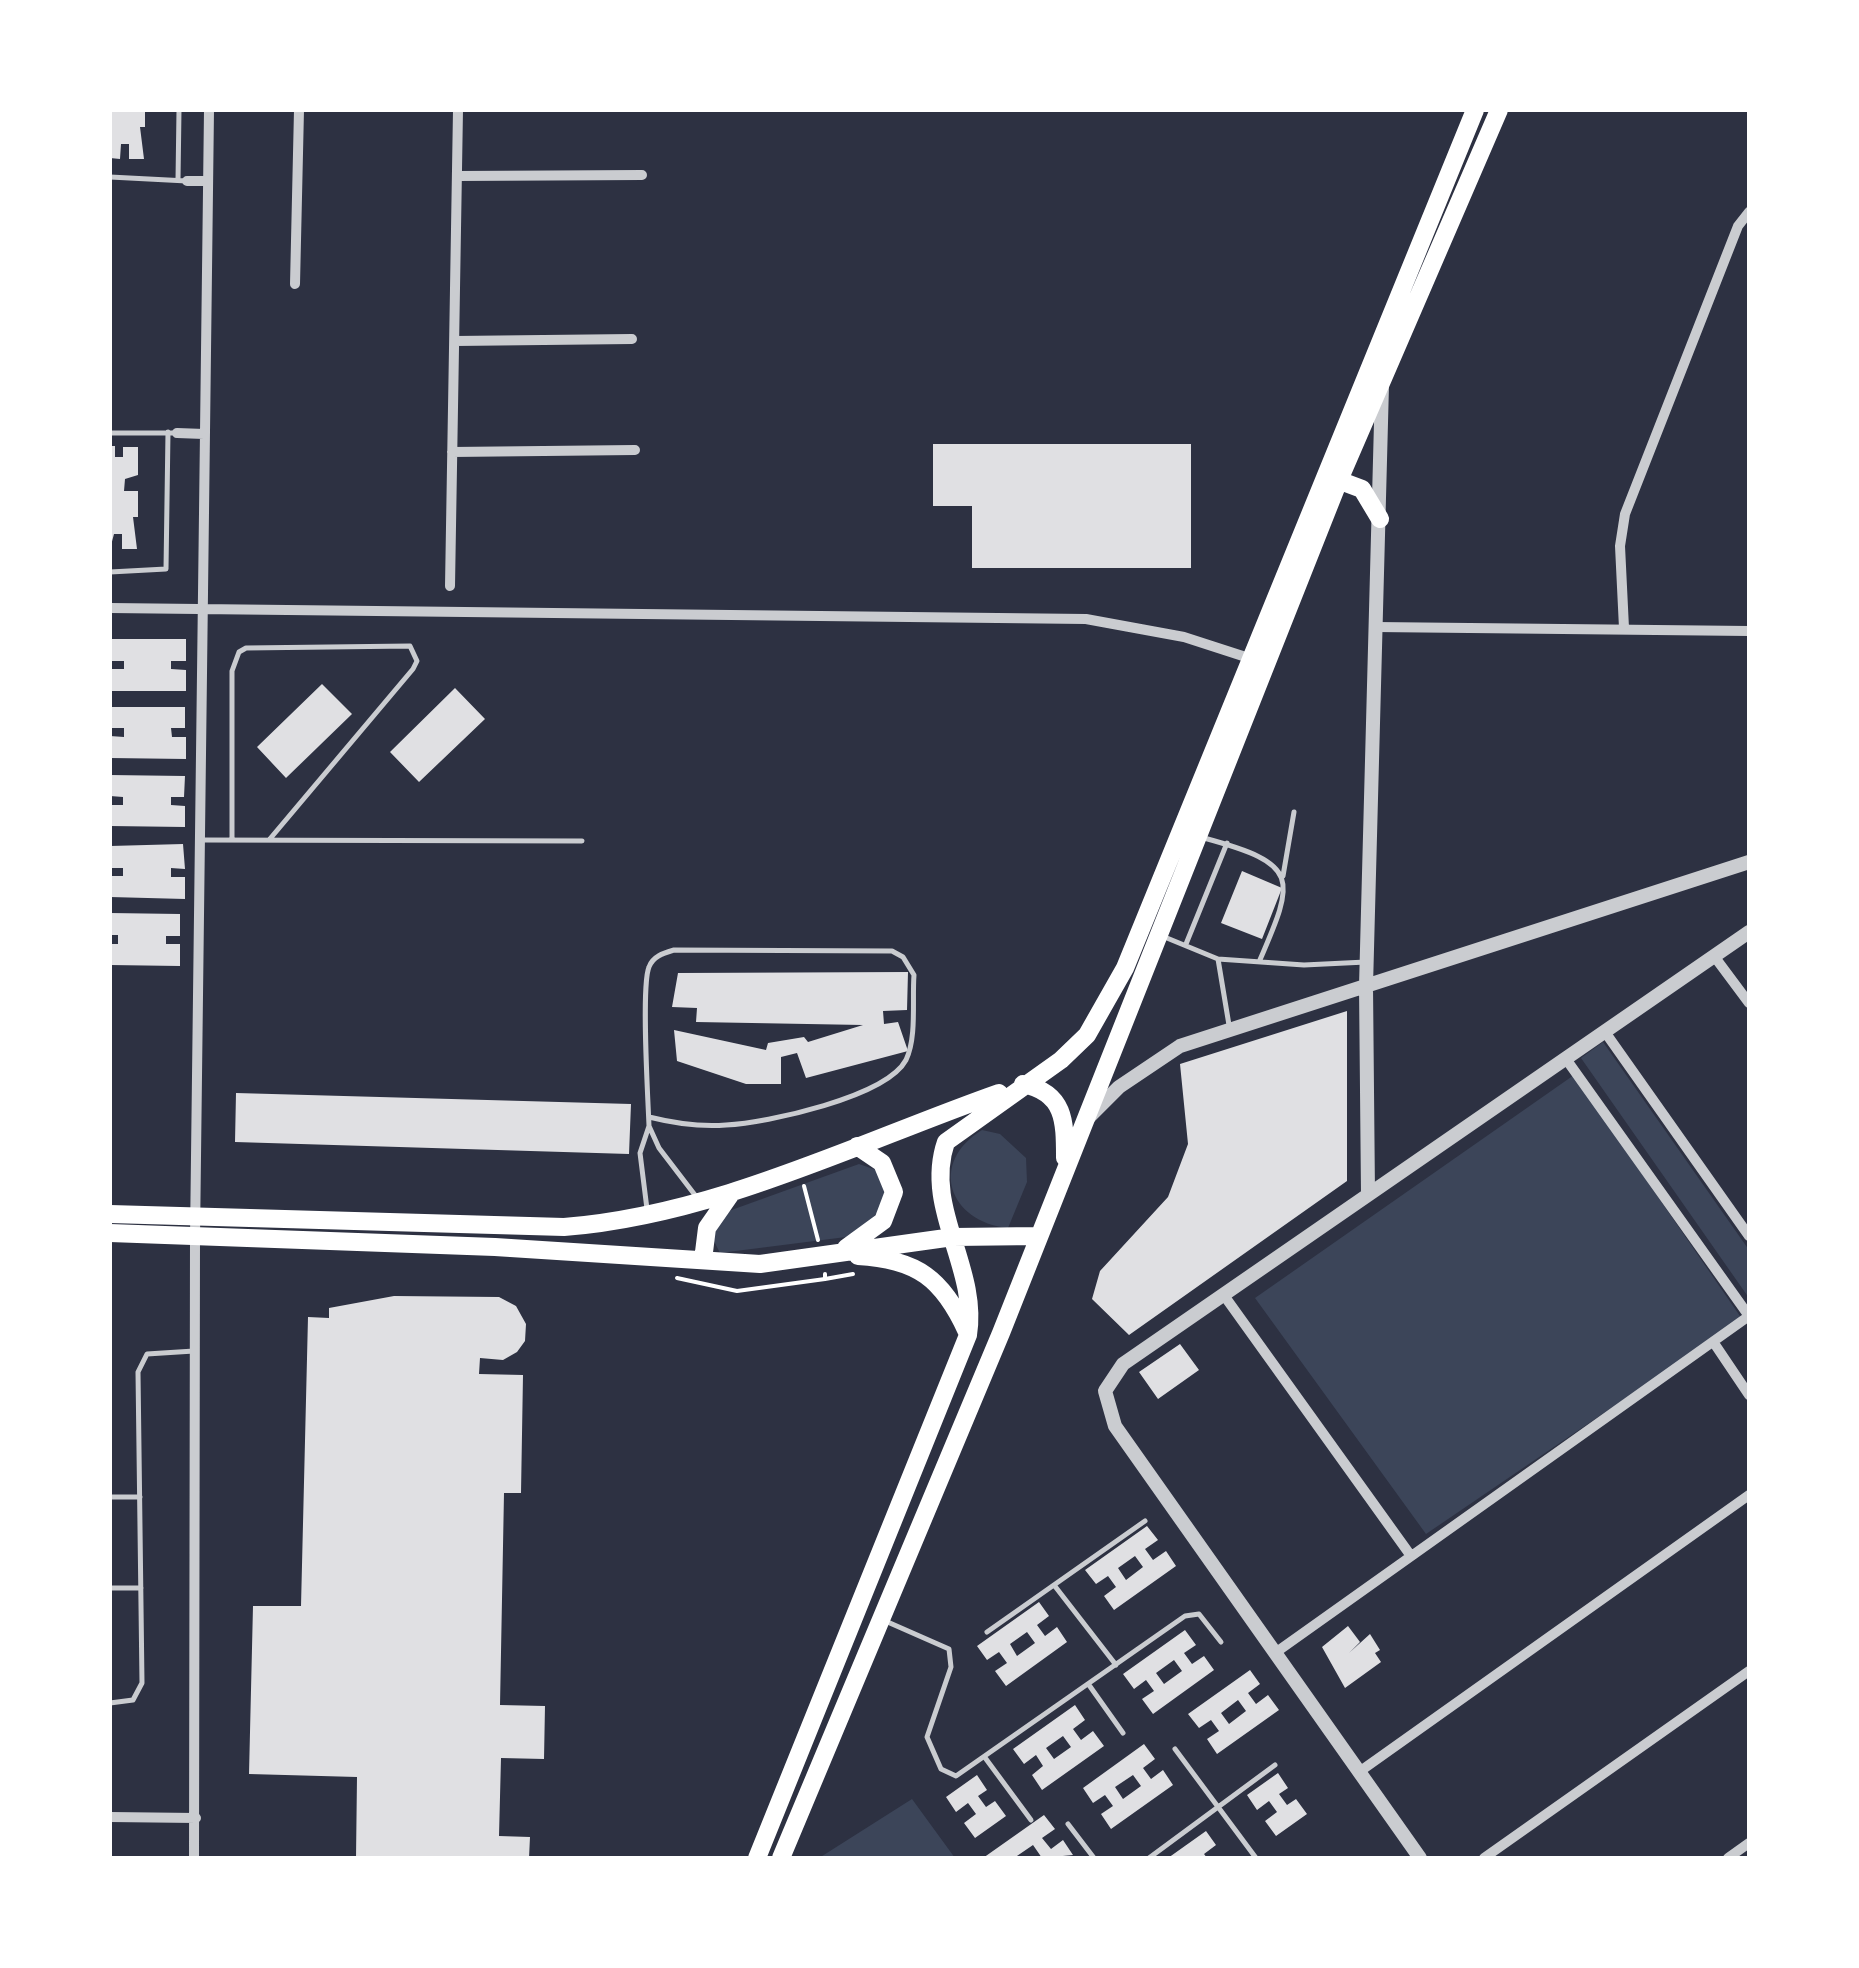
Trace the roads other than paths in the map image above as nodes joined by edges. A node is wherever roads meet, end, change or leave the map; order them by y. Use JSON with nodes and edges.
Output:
{"nodes":[{"id":1,"x":179,"y":110,"type":"edge"},
{"id":2,"x":209,"y":110,"type":"edge"},
{"id":3,"x":299,"y":110,"type":"edge"},
{"id":4,"x":458,"y":110,"type":"edge"},
{"id":5,"x":1475,"y":110,"type":"edge"},
{"id":6,"x":1499,"y":110,"type":"edge"},
{"id":7,"x":642,"y":175,"type":"dead end"},
{"id":8,"x":458,"y":176,"type":"junction"},
{"id":9,"x":110,"y":177,"type":"edge"},
{"id":10,"x":182,"y":181,"type":"junction"},
{"id":11,"x":208,"y":182,"type":"junction"},
{"id":12,"x":1749,"y":212,"type":"edge"},
{"id":13,"x":295,"y":284,"type":"dead end"},
{"id":14,"x":632,"y":338,"type":"dead end"},
{"id":15,"x":455,"y":341,"type":"junction"},
{"id":16,"x":1382,"y":379,"type":"junction"},
{"id":17,"x":172,"y":432,"type":"junction"},
{"id":18,"x":110,"y":433,"type":"edge"},
{"id":19,"x":204,"y":434,"type":"junction"},
{"id":20,"x":634,"y":450,"type":"dead end"},
{"id":21,"x":452,"y":452,"type":"junction"},
{"id":22,"x":1332,"y":477,"type":"junction"},
{"id":23,"x":1380,"y":518,"type":"junction"},
{"id":24,"x":110,"y":572,"type":"edge"},
{"id":25,"x":450,"y":586,"type":"dead end"},
{"id":26,"x":110,"y":608,"type":"edge"},
{"id":27,"x":202,"y":608,"type":"junction"},
{"id":28,"x":1376,"y":627,"type":"junction"},
{"id":29,"x":1624,"y":628,"type":"junction"},
{"id":30,"x":1749,"y":630,"type":"edge"},
{"id":31,"x":1253,"y":659,"type":"junction"},
{"id":32,"x":1294,"y":812,"type":"dead end"},
{"id":33,"x":1199,"y":836,"type":"junction"},
{"id":34,"x":202,"y":840,"type":"junction"},
{"id":35,"x":232,"y":840,"type":"junction"},
{"id":36,"x":269,"y":840,"type":"junction"},
{"id":37,"x":582,"y":841,"type":"dead end"},
{"id":38,"x":1227,"y":843,"type":"junction"},
{"id":39,"x":1749,"y":862,"type":"edge"},
{"id":40,"x":1282,"y":876,"type":"junction"},
{"id":41,"x":1749,"y":932,"type":"edge"},
{"id":42,"x":1160,"y":936,"type":"junction"},
{"id":43,"x":1186,"y":944,"type":"junction"},
{"id":44,"x":1714,"y":956,"type":"junction"},
{"id":45,"x":1218,"y":959,"type":"junction"},
{"id":46,"x":1259,"y":962,"type":"junction"},
{"id":47,"x":1367,"y":962,"type":"junction"},
{"id":48,"x":1366,"y":986,"type":"junction"},
{"id":49,"x":1749,"y":1004,"type":"edge"},
{"id":50,"x":1229,"y":1028,"type":"junction"},
{"id":51,"x":1605,"y":1032,"type":"junction"},
{"id":52,"x":1566,"y":1059,"type":"junction"},
{"id":53,"x":1023,"y":1084,"type":"junction"},
{"id":54,"x":649,"y":1117,"type":"junction"},
{"id":55,"x":1085,"y":1121,"type":"junction"},
{"id":56,"x":649,"y":1126,"type":"junction"},
{"id":57,"x":857,"y":1146,"type":"junction"},
{"id":58,"x":1064,"y":1169,"type":"junction"},
{"id":59,"x":734,"y":1191,"type":"junction"},
{"id":60,"x":1368,"y":1194,"type":"junction"},
{"id":61,"x":700,"y":1202,"type":"junction"},
{"id":62,"x":110,"y":1214,"type":"edge"},
{"id":63,"x":648,"y":1215,"type":"junction"},
{"id":64,"x":196,"y":1227,"type":"junction"},
{"id":65,"x":110,"y":1232,"type":"edge"},
{"id":66,"x":1038,"y":1236,"type":"junction"},
{"id":67,"x":1749,"y":1236,"type":"edge"},
{"id":68,"x":953,"y":1237,"type":"junction"},
{"id":69,"x":832,"y":1253,"type":"junction"},
{"id":70,"x":703,"y":1260,"type":"junction"},
{"id":71,"x":1223,"y":1294,"type":"junction"},
{"id":72,"x":1749,"y":1316,"type":"edge"},
{"id":73,"x":968,"y":1335,"type":"junction"},
{"id":74,"x":1714,"y":1343,"type":"junction"},
{"id":75,"x":196,"y":1351,"type":"junction"},
{"id":76,"x":1749,"y":1394,"type":"edge"},
{"id":77,"x":1749,"y":1495,"type":"edge"},
{"id":78,"x":110,"y":1497,"type":"edge"},
{"id":79,"x":140,"y":1497,"type":"junction"},
{"id":80,"x":1145,"y":1521,"type":"dead end"},
{"id":81,"x":1411,"y":1556,"type":"junction"},
{"id":82,"x":1054,"y":1585,"type":"junction"},
{"id":83,"x":110,"y":1588,"type":"edge"},
{"id":84,"x":141,"y":1588,"type":"junction"},
{"id":85,"x":880,"y":1619,"type":"junction"},
{"id":86,"x":987,"y":1632,"type":"dead end"},
{"id":87,"x":1221,"y":1642,"type":"dead end"},
{"id":88,"x":1276,"y":1653,"type":"junction"},
{"id":89,"x":1116,"y":1665,"type":"junction"},
{"id":90,"x":1749,"y":1671,"type":"edge"},
{"id":91,"x":1088,"y":1685,"type":"junction"},
{"id":92,"x":110,"y":1703,"type":"edge"},
{"id":93,"x":1122,"y":1733,"type":"dead end"},
{"id":94,"x":1175,"y":1749,"type":"dead end"},
{"id":95,"x":986,"y":1759,"type":"junction"},
{"id":96,"x":1275,"y":1765,"type":"dead end"},
{"id":97,"x":1359,"y":1772,"type":"junction"},
{"id":98,"x":1218,"y":1807,"type":"junction"},
{"id":99,"x":110,"y":1817,"type":"edge"},
{"id":100,"x":196,"y":1818,"type":"junction"},
{"id":101,"x":1031,"y":1820,"type":"dead end"},
{"id":102,"x":1068,"y":1824,"type":"dead end"},
{"id":103,"x":1749,"y":1843,"type":"edge"},
{"id":104,"x":1415,"y":1854,"type":"edge"},
{"id":105,"x":194,"y":1858,"type":"edge"},
{"id":106,"x":757,"y":1858,"type":"edge"},
{"id":107,"x":781,"y":1858,"type":"edge"},
{"id":108,"x":1094,"y":1858,"type":"edge"},
{"id":109,"x":1149,"y":1858,"type":"edge"},
{"id":110,"x":1256,"y":1858,"type":"edge"},
{"id":111,"x":1484,"y":1858,"type":"edge"},
{"id":112,"x":1728,"y":1858,"type":"edge"}],
"edges":[{"from":1,"to":10,"type":"lane"},
{"from":2,"to":11,"type":"street"},
{"from":3,"to":13,"type":"street"},
{"from":4,"to":8,"type":"street"},
{"from":5,"to":22,"type":"main road"},
{"from":6,"to":16,"type":"main road"},
{"from":7,"to":8,"type":"street"},
{"from":8,"to":15,"type":"street"},
{"from":9,"to":10,"type":"lane"},
{"from":10,"to":11,"type":"street"},
{"from":11,"to":19,"type":"street"},
{"from":12,"to":29,"type":"street"},
{"from":14,"to":15,"type":"street"},
{"from":15,"to":21,"type":"street"},
{"from":16,"to":22,"type":"main road"},
{"from":16,"to":23,"type":"street"},
{"from":17,"to":18,"type":"lane"},
{"from":17,"to":19,"type":"street"},
{"from":17,"to":24,"type":"lane"},
{"from":19,"to":27,"type":"street"},
{"from":20,"to":21,"type":"street"},
{"from":21,"to":25,"type":"street"},
{"from":22,"to":23,"type":"main road"},
{"from":22,"to":31,"type":"main road"},
{"from":22,"to":33,"type":"main road"},
{"from":23,"to":28,"type":"street"},
{"from":26,"to":27,"type":"street"},
{"from":27,"to":31,"type":"street"},
{"from":27,"to":34,"type":"street"},
{"from":28,"to":29,"type":"street"},
{"from":28,"to":47,"type":"street"},
{"from":29,"to":30,"type":"street"},
{"from":31,"to":53,"type":"main road"},
{"from":32,"to":40,"type":"lane"},
{"from":33,"to":38,"type":"lane"},
{"from":33,"to":42,"type":"main road"},
{"from":34,"to":35,"type":"lane"},
{"from":34,"to":64,"type":"street"},
{"from":35,"to":36,"type":"lane"},
{"from":35,"to":36,"type":"lane"},
{"from":36,"to":37,"type":"lane"},
{"from":38,"to":40,"type":"lane"},
{"from":38,"to":43,"type":"lane"},
{"from":39,"to":48,"type":"street"},
{"from":40,"to":46,"type":"lane"},
{"from":41,"to":44,"type":"street"},
{"from":42,"to":43,"type":"lane"},
{"from":42,"to":55,"type":"main road"},
{"from":43,"to":45,"type":"lane"},
{"from":44,"to":49,"type":"street"},
{"from":44,"to":51,"type":"street"},
{"from":45,"to":46,"type":"lane"},
{"from":45,"to":50,"type":"lane"},
{"from":46,"to":47,"type":"lane"},
{"from":47,"to":48,"type":"street"},
{"from":48,"to":50,"type":"street"},
{"from":48,"to":60,"type":"street"},
{"from":50,"to":55,"type":"street"},
{"from":51,"to":52,"type":"street"},
{"from":51,"to":67,"type":"street"},
{"from":52,"to":60,"type":"street"},
{"from":52,"to":72,"type":"street"},
{"from":53,"to":57,"type":"main road"},
{"from":53,"to":58,"type":"main road"},
{"from":53,"to":68,"type":"main road"},
{"from":54,"to":54,"type":"lane"},
{"from":54,"to":56,"type":"lane"},
{"from":55,"to":58,"type":"main road"},
{"from":56,"to":61,"type":"lane"},
{"from":56,"to":63,"type":"lane"},
{"from":57,"to":59,"type":"main road"},
{"from":57,"to":69,"type":"main road"},
{"from":58,"to":66,"type":"main road"},
{"from":59,"to":61,"type":"main road"},
{"from":59,"to":70,"type":"main road"},
{"from":60,"to":71,"type":"street"},
{"from":61,"to":63,"type":"main road"},
{"from":62,"to":64,"type":"main road"},
{"from":63,"to":64,"type":"main road"},
{"from":64,"to":65,"type":"main road"},
{"from":64,"to":70,"type":"main road"},
{"from":64,"to":75,"type":"street"},
{"from":66,"to":68,"type":"main road"},
{"from":66,"to":85,"type":"main road"},
{"from":68,"to":69,"type":"main road"},
{"from":68,"to":73,"type":"main road"},
{"from":69,"to":70,"type":"main road"},
{"from":69,"to":73,"type":"main road"},
{"from":71,"to":81,"type":"street"},
{"from":71,"to":88,"type":"street"},
{"from":72,"to":74,"type":"street"},
{"from":73,"to":106,"type":"main road"},
{"from":74,"to":76,"type":"street"},
{"from":74,"to":81,"type":"street"},
{"from":75,"to":79,"type":"lane"},
{"from":75,"to":100,"type":"street"},
{"from":77,"to":97,"type":"street"},
{"from":78,"to":79,"type":"lane"},
{"from":79,"to":84,"type":"lane"},
{"from":80,"to":82,"type":"lane"},
{"from":81,"to":88,"type":"street"},
{"from":82,"to":86,"type":"lane"},
{"from":82,"to":89,"type":"lane"},
{"from":83,"to":84,"type":"lane"},
{"from":84,"to":92,"type":"lane"},
{"from":85,"to":95,"type":"lane"},
{"from":85,"to":107,"type":"main road"},
{"from":87,"to":89,"type":"lane"},
{"from":88,"to":97,"type":"street"},
{"from":89,"to":91,"type":"lane"},
{"from":90,"to":111,"type":"street"},
{"from":91,"to":93,"type":"lane"},
{"from":91,"to":95,"type":"lane"},
{"from":94,"to":98,"type":"lane"},
{"from":95,"to":101,"type":"lane"},
{"from":96,"to":98,"type":"lane"},
{"from":97,"to":104,"type":"street"},
{"from":98,"to":109,"type":"lane"},
{"from":98,"to":110,"type":"lane"},
{"from":99,"to":100,"type":"street"},
{"from":100,"to":105,"type":"street"},
{"from":102,"to":108,"type":"lane"},
{"from":103,"to":112,"type":"street"}]}
